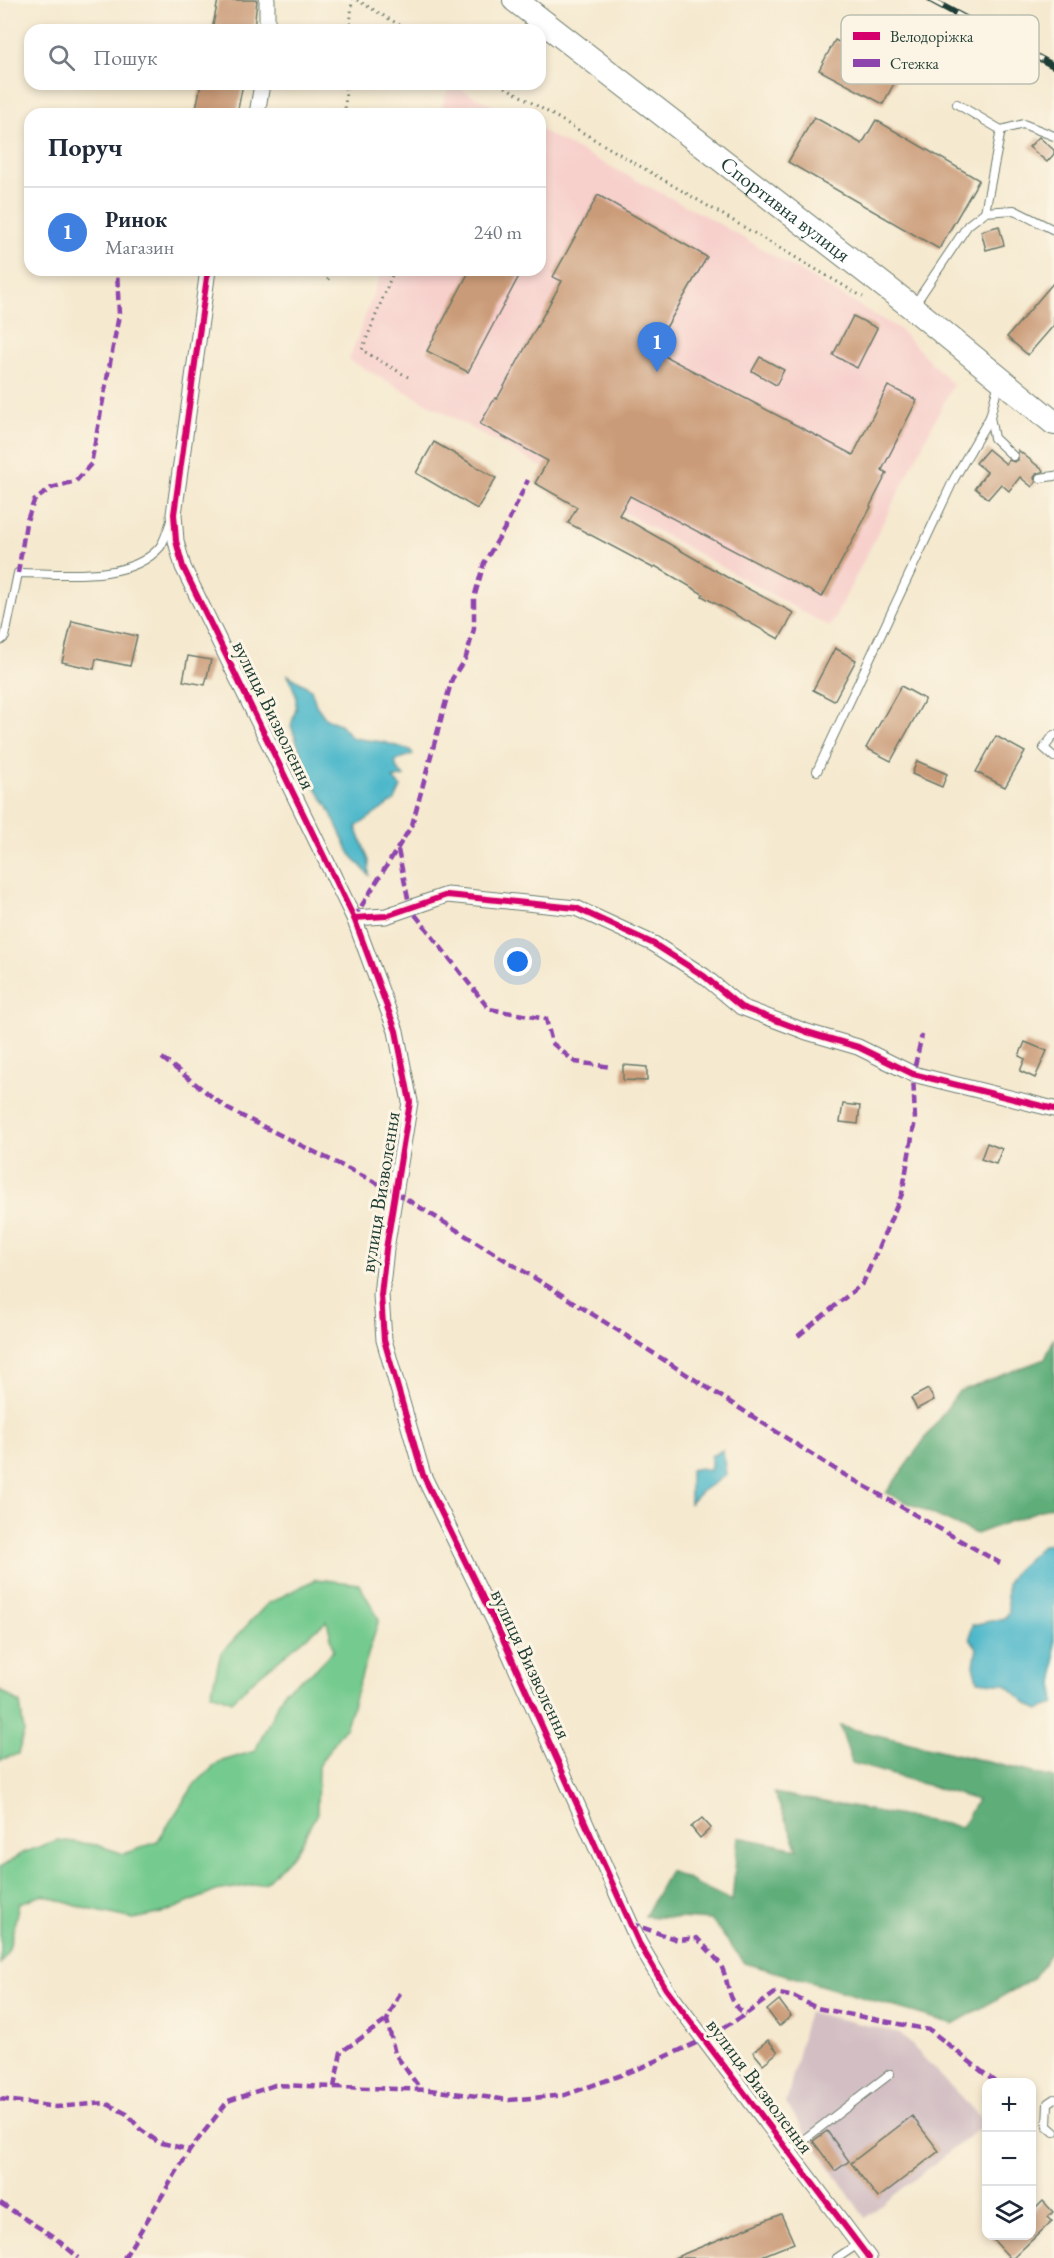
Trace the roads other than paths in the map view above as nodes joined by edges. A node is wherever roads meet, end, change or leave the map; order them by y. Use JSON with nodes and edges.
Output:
{"nodes":[{"id":1,"x":267,"y":0,"type":"edge"},
{"id":2,"x":515,"y":0,"type":"edge"},
{"id":3,"x":267,"y":24,"type":"edge"},
{"id":4,"x":261,"y":90,"type":"edge"},
{"id":5,"x":957,"y":104,"type":"dead end"},
{"id":6,"x":257,"y":108,"type":"edge"},
{"id":7,"x":1002,"y":130,"type":"junction"},
{"id":8,"x":1054,"y":136,"type":"edge"},
{"id":9,"x":985,"y":212,"type":"junction"},
{"id":10,"x":1054,"y":230,"type":"edge"},
{"id":11,"x":207,"y":276,"type":"edge"},
{"id":12,"x":913,"y":308,"type":"junction"},
{"id":13,"x":1000,"y":378,"type":"junction"},
{"id":14,"x":990,"y":417,"type":"junction"},
{"id":15,"x":1054,"y":423,"type":"edge"},
{"id":16,"x":1013,"y":456,"type":"dead end"},
{"id":17,"x":1054,"y":476,"type":"edge"},
{"id":18,"x":1040,"y":478,"type":"dead end"},
{"id":19,"x":174,"y":514,"type":"junction"},
{"id":20,"x":0,"y":642,"type":"edge"},
{"id":21,"x":1054,"y":735,"type":"edge"},
{"id":22,"x":1054,"y":757,"type":"edge"},
{"id":23,"x":816,"y":771,"type":"dead end"},
{"id":24,"x":354,"y":918,"type":"junction"},
{"id":25,"x":1054,"y":1109,"type":"edge"},
{"id":26,"x":890,"y":2074,"type":"dead end"},
{"id":27,"x":1054,"y":2099,"type":"edge"},
{"id":28,"x":1054,"y":2132,"type":"edge"},
{"id":29,"x":789,"y":2151,"type":"junction"},
{"id":30,"x":858,"y":2244,"type":"junction"},
{"id":31,"x":837,"y":2258,"type":"edge"},
{"id":32,"x":869,"y":2258,"type":"edge"}],
"edges":[{"from":1,"to":3,"type":"street"},
{"from":2,"to":12,"type":"main road","name":"Спортивна вулиця"},
{"from":4,"to":6,"type":"street"},
{"from":5,"to":7,"type":"lane"},
{"from":7,"to":8,"type":"lane"},
{"from":7,"to":9,"type":"lane"},
{"from":9,"to":10,"type":"lane"},
{"from":9,"to":12,"type":"lane"},
{"from":11,"to":19,"type":"street","name":"вулиця Визволення"},
{"from":12,"to":13,"type":"main road","name":"Спортивна вулиця"},
{"from":13,"to":14,"type":"lane"},
{"from":13,"to":15,"type":"main road","name":"Спортивна вулиця"},
{"from":14,"to":16,"type":"lane"},
{"from":14,"to":23,"type":"lane"},
{"from":17,"to":18,"type":"lane"},
{"from":19,"to":20,"type":"lane"},
{"from":19,"to":24,"type":"street","name":"вулиця Визволення"},
{"from":21,"to":22,"type":"lane"},
{"from":24,"to":25,"type":"street"},
{"from":24,"to":29,"type":"street","name":"вулиця Визволення"},
{"from":26,"to":29,"type":"lane"},
{"from":27,"to":28,"type":"lane"},
{"from":29,"to":30,"type":"street","name":"вулиця Визволення"},
{"from":30,"to":31,"type":"lane"},
{"from":30,"to":32,"type":"street","name":"вулиця Визволення"}]}
